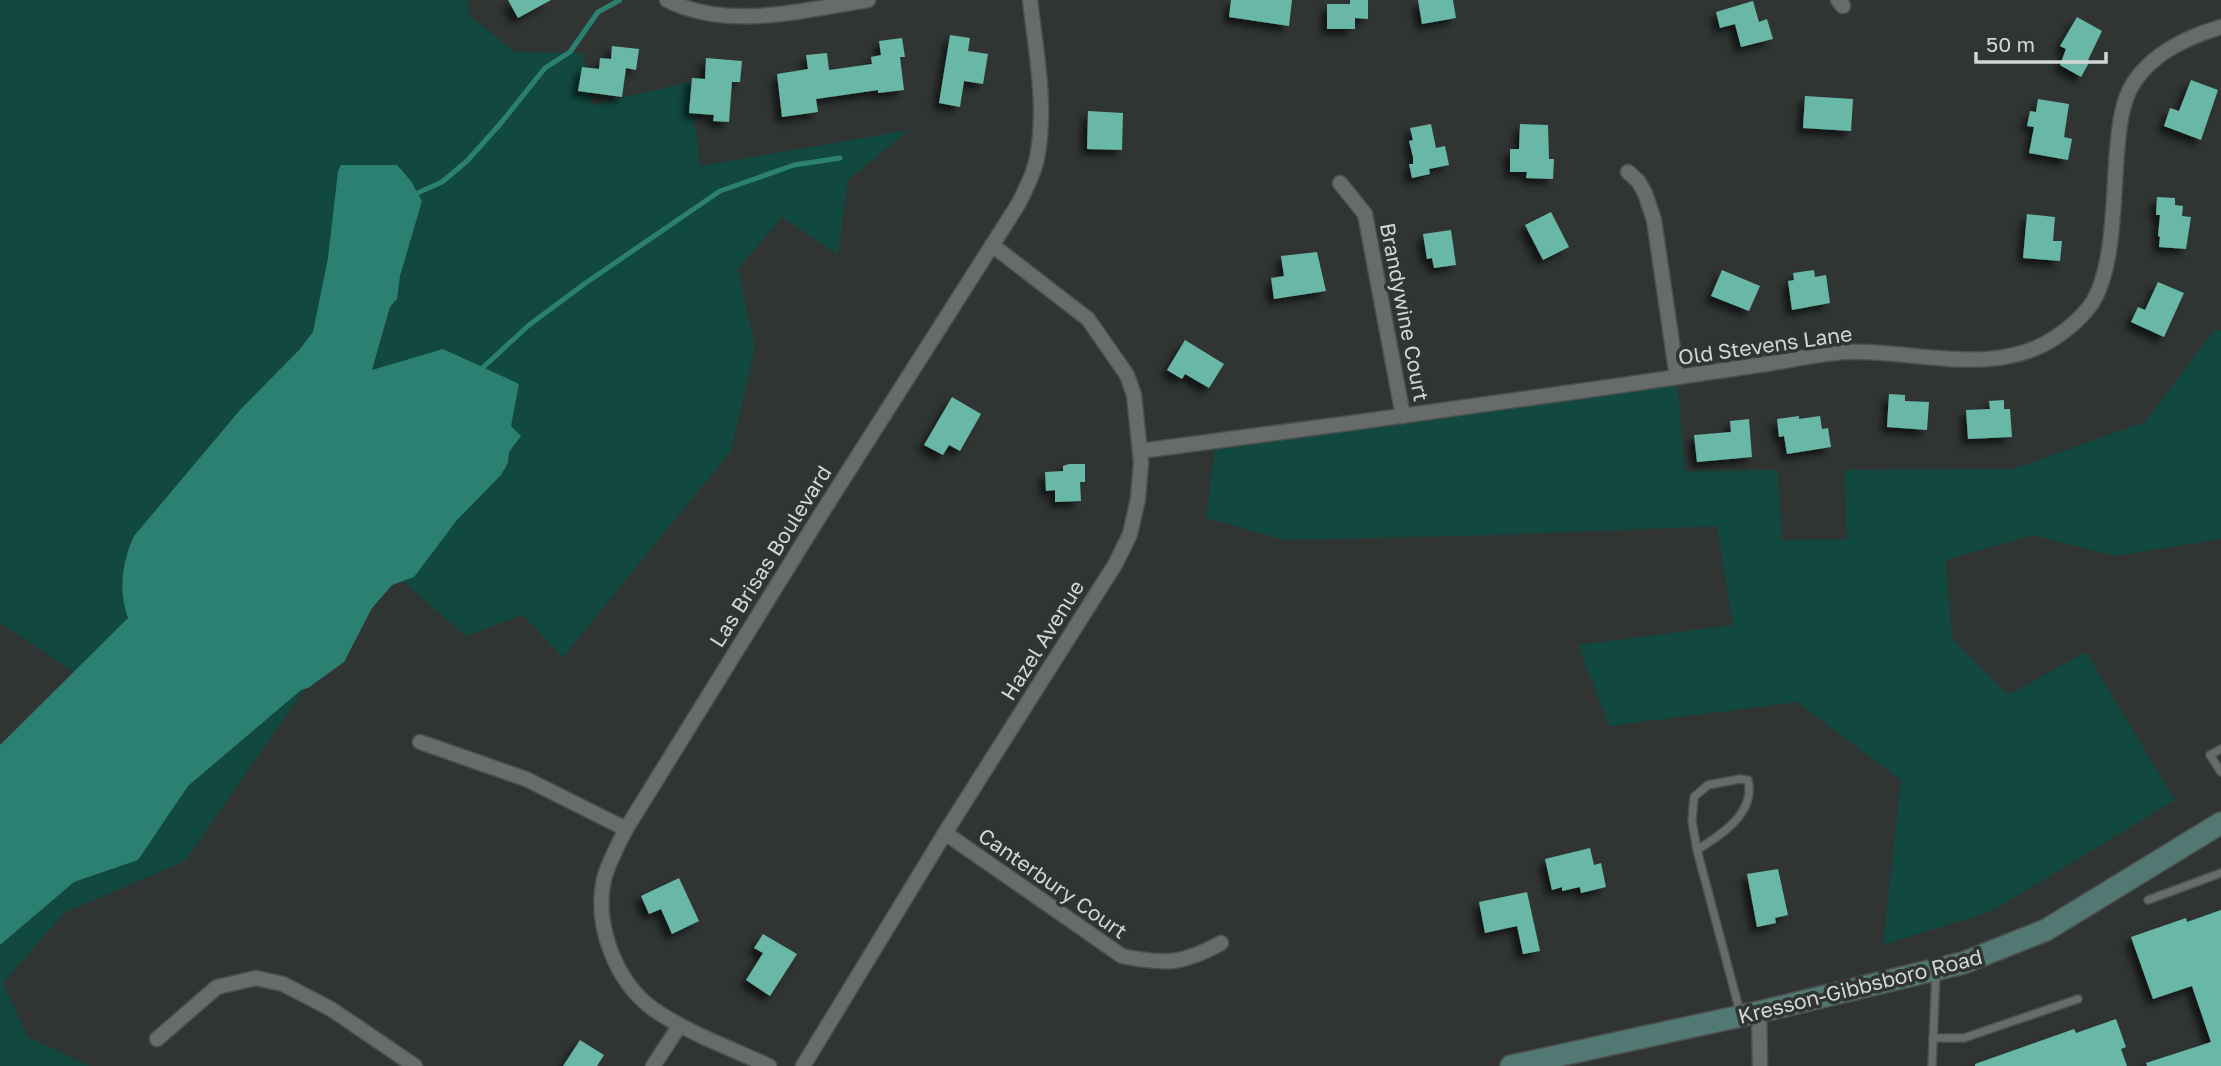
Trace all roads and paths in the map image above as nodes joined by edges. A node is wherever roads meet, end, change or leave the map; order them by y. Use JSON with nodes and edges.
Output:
{"nodes":[{"id":1,"x":667,"y":0,"type":"edge"},
{"id":2,"x":868,"y":0,"type":"edge"},
{"id":3,"x":1030,"y":0,"type":"edge"},
{"id":4,"x":2221,"y":27,"type":"edge"},
{"id":5,"x":1628,"y":172,"type":"dead end"},
{"id":6,"x":1340,"y":183,"type":"dead end"},
{"id":7,"x":992,"y":245,"type":"junction"},
{"id":8,"x":1677,"y":377,"type":"junction"},
{"id":9,"x":1403,"y":416,"type":"junction"},
{"id":10,"x":1140,"y":451,"type":"junction"},
{"id":11,"x":420,"y":742,"type":"dead end"},
{"id":12,"x":2221,"y":749,"type":"edge"},
{"id":13,"x":2221,"y":772,"type":"edge"},
{"id":14,"x":2221,"y":823,"type":"edge"},
{"id":15,"x":626,"y":829,"type":"junction"},
{"id":16,"x":945,"y":833,"type":"junction"},
{"id":17,"x":1697,"y":850,"type":"junction"},
{"id":18,"x":2221,"y":873,"type":"edge"},
{"id":19,"x":2148,"y":900,"type":"dead end"},
{"id":20,"x":1221,"y":943,"type":"dead end"},
{"id":21,"x":1936,"y":969,"type":"junction"},
{"id":22,"x":2078,"y":999,"type":"dead end"},
{"id":23,"x":1750,"y":1014,"type":"junction"},
{"id":24,"x":680,"y":1025,"type":"junction"},
{"id":25,"x":1933,"y":1038,"type":"junction"},
{"id":26,"x":157,"y":1039,"type":"dead end"},
{"id":27,"x":415,"y":1066,"type":"edge"},
{"id":28,"x":653,"y":1066,"type":"edge"},
{"id":29,"x":769,"y":1066,"type":"edge"},
{"id":30,"x":803,"y":1066,"type":"edge"},
{"id":31,"x":1511,"y":1066,"type":"edge"},
{"id":32,"x":1760,"y":1066,"type":"edge"},
{"id":33,"x":1932,"y":1066,"type":"edge"}],
"edges":[{"from":1,"to":2,"type":"street"},
{"from":3,"to":7,"type":"street","name":"Las Brisas Boulevard"},
{"from":4,"to":8,"type":"street","name":"Old Stevens Lane"},
{"from":5,"to":8,"type":"street"},
{"from":6,"to":9,"type":"street","name":"Brandywine Court"},
{"from":7,"to":10,"type":"street","name":"Hazel Avenue"},
{"from":7,"to":15,"type":"street","name":"Las Brisas Boulevard"},
{"from":8,"to":9,"type":"street","name":"Old Stevens Lane"},
{"from":9,"to":10,"type":"street","name":"Old Stevens Lane"},
{"from":10,"to":16,"type":"street","name":"Hazel Avenue"},
{"from":11,"to":15,"type":"street"},
{"from":12,"to":13,"type":"lane"},
{"from":14,"to":21,"type":"street","name":"Kresson-Gibbsboro Road"},
{"from":15,"to":24,"type":"street","name":"Las Brisas Boulevard"},
{"from":16,"to":20,"type":"street","name":"Canterbury Court"},
{"from":16,"to":30,"type":"street","name":"Hazel Avenue"},
{"from":17,"to":17,"type":"lane"},
{"from":17,"to":23,"type":"lane"},
{"from":18,"to":19,"type":"lane"},
{"from":21,"to":23,"type":"street","name":"Kresson-Gibbsboro Road"},
{"from":21,"to":25,"type":"lane"},
{"from":22,"to":25,"type":"lane"},
{"from":23,"to":31,"type":"street","name":"Kresson-Gibbsboro Road"},
{"from":23,"to":32,"type":"street"},
{"from":24,"to":28,"type":"street"},
{"from":24,"to":29,"type":"street","name":"Las Brisas Boulevard"},
{"from":25,"to":33,"type":"lane"},
{"from":26,"to":27,"type":"street"}]}
